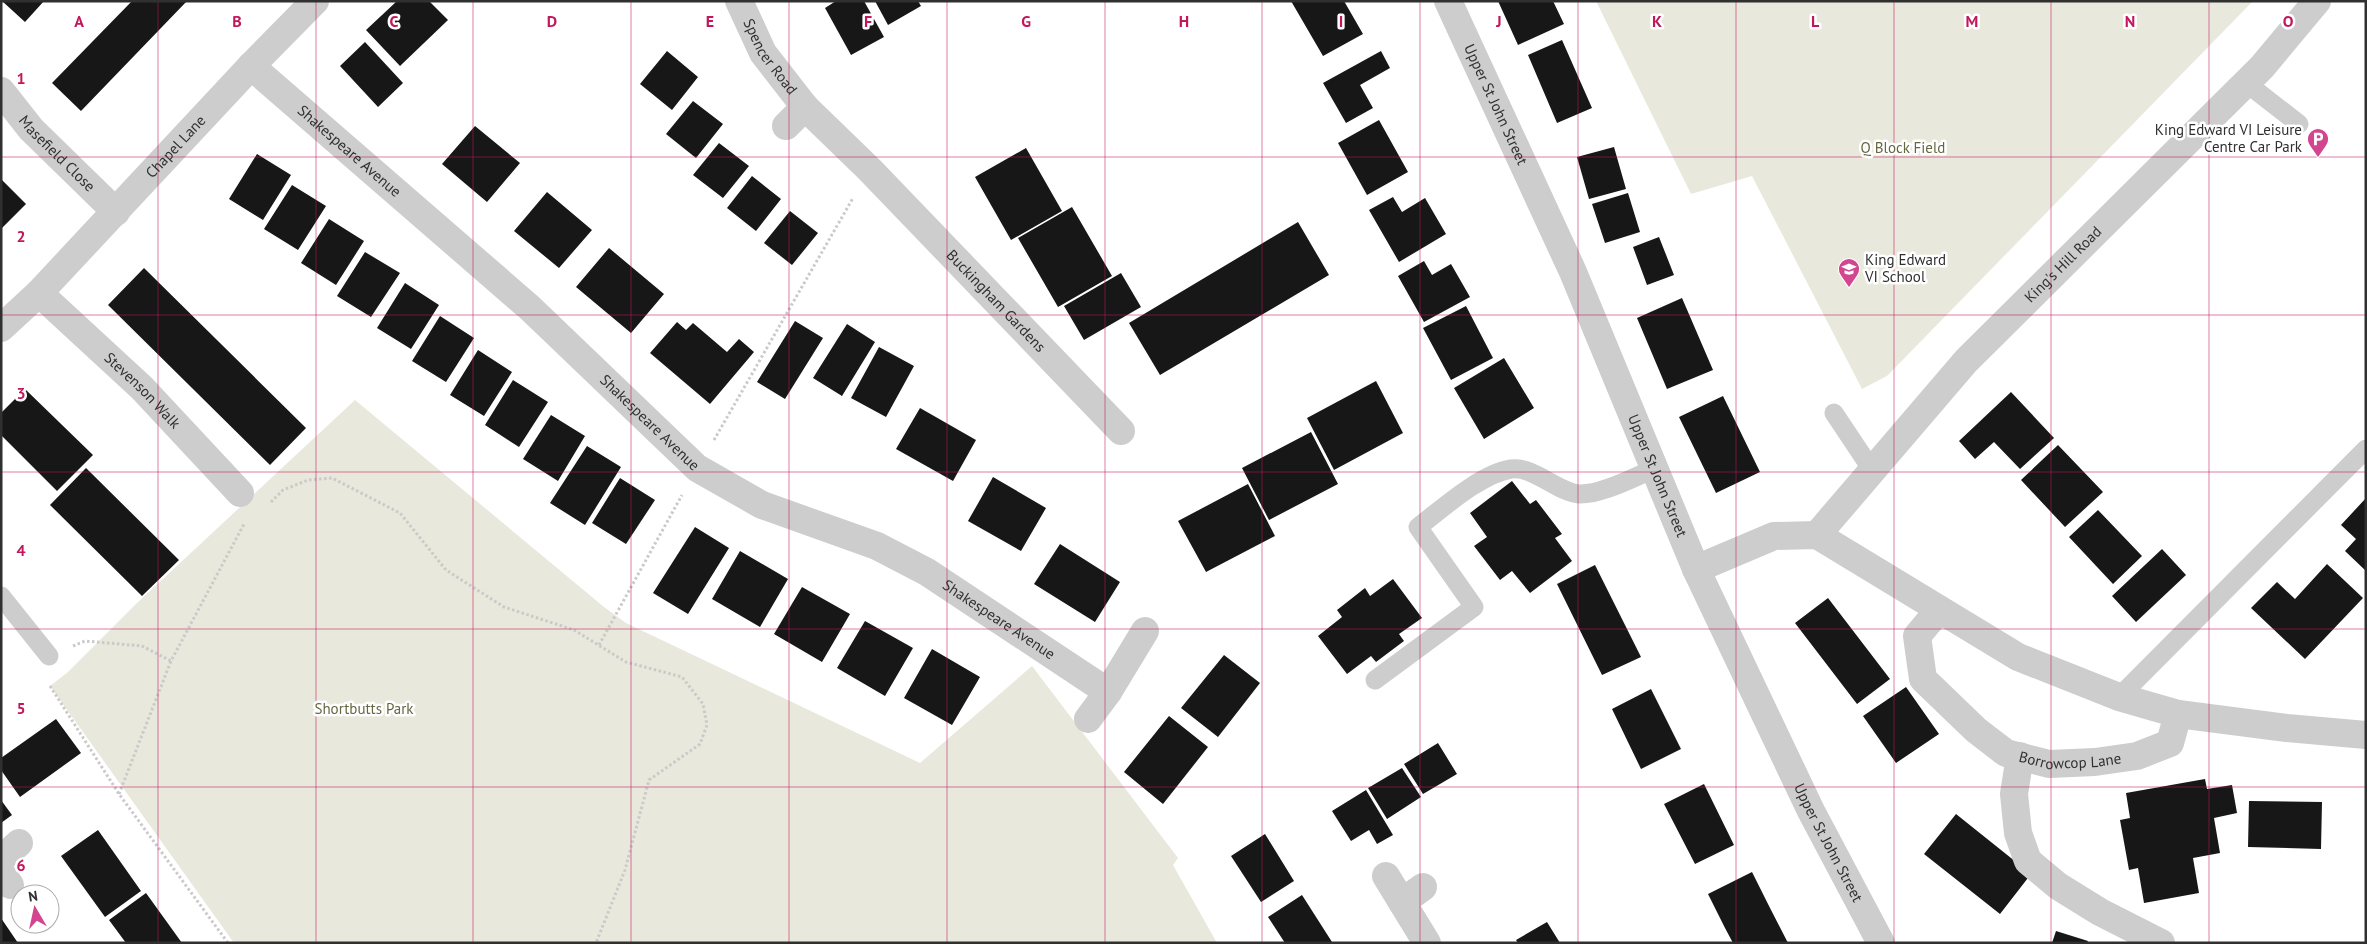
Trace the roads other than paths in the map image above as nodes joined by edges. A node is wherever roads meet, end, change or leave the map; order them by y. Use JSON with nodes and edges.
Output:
{"nodes":[{"id":1,"x":315,"y":1,"type":"edge"},
{"id":2,"x":739,"y":1,"type":"edge"},
{"id":3,"x":1448,"y":1,"type":"edge"},
{"id":4,"x":2317,"y":1,"type":"edge"},
{"id":5,"x":252,"y":66,"type":"junction"},
{"id":6,"x":2245,"y":82,"type":"junction"},
{"id":7,"x":1,"y":92,"type":"edge"},
{"id":8,"x":2299,"y":124,"type":"dead end"},
{"id":9,"x":870,"y":170,"type":"joint"},
{"id":10,"x":116,"y":212,"type":"junction"},
{"id":11,"x":39,"y":293,"type":"junction"},
{"id":12,"x":1,"y":328,"type":"edge"},
{"id":13,"x":1834,"y":413,"type":"dead end"},
{"id":14,"x":1121,"y":431,"type":"dead end"},
{"id":15,"x":2366,"y":449,"type":"edge"},
{"id":16,"x":1654,"y":469,"type":"junction"},
{"id":17,"x":1872,"y":470,"type":"junction"},
{"id":18,"x":244,"y":505,"type":"road end"},
{"id":19,"x":1817,"y":536,"type":"junction"},
{"id":20,"x":1696,"y":569,"type":"junction"},
{"id":21,"x":1,"y":596,"type":"edge"},
{"id":22,"x":1939,"y":610,"type":"junction"},
{"id":23,"x":1145,"y":631,"type":"dead end"},
{"id":24,"x":49,"y":656,"type":"road end"},
{"id":25,"x":1374,"y":680,"type":"dead end"},
{"id":26,"x":1108,"y":692,"type":"junction"},
{"id":27,"x":2120,"y":697,"type":"junction"},
{"id":28,"x":2178,"y":714,"type":"junction"},
{"id":29,"x":1088,"y":719,"type":"dead end"},
{"id":30,"x":2366,"y":735,"type":"edge"},
{"id":31,"x":2020,"y":756,"type":"junction"},
{"id":32,"x":1386,"y":876,"type":"dead end"},
{"id":33,"x":1427,"y":943,"type":"edge"},
{"id":34,"x":1881,"y":943,"type":"edge"},
{"id":35,"x":2161,"y":943,"type":"edge"}],
"edges":[{"from":1,"to":5,"type":"street","name":"Chapel Lane"},
{"from":2,"to":9,"type":"street","name":"Spencer Road"},
{"from":3,"to":16,"type":"street","name":"Upper St John Street"},
{"from":4,"to":6,"type":"street","name":"King's Hill Road"},
{"from":5,"to":10,"type":"street","name":"Chapel Lane"},
{"from":5,"to":26,"type":"street","name":"Shakespeare Avenue"},
{"from":6,"to":8,"type":"lane"},
{"from":6,"to":17,"type":"street","name":"King's Hill Road"},
{"from":7,"to":10,"type":"street","name":"Masefield Close"},
{"from":9,"to":14,"type":"street","name":"Buckingham Gardens"},
{"from":10,"to":11,"type":"street","name":"Chapel Lane"},
{"from":11,"to":12,"type":"street","name":"Chapel Lane"},
{"from":11,"to":18,"type":"street","name":"Stevenson Walk"},
{"from":13,"to":17,"type":"lane"},
{"from":15,"to":27,"type":"lane"},
{"from":16,"to":20,"type":"street","name":"Upper St John Street"},
{"from":16,"to":25,"type":"lane"},
{"from":17,"to":19,"type":"street","name":"King's Hill Road"},
{"from":19,"to":20,"type":"street"},
{"from":19,"to":22,"type":"street"},
{"from":20,"to":34,"type":"street","name":"Upper St John Street"},
{"from":21,"to":24,"type":"lane"},
{"from":22,"to":27,"type":"street"},
{"from":22,"to":31,"type":"street","name":"Borrowcop Lane"},
{"from":23,"to":26,"type":"street"},
{"from":26,"to":29,"type":"street"},
{"from":27,"to":28,"type":"street"},
{"from":28,"to":30,"type":"street"},
{"from":28,"to":31,"type":"street","name":"Borrowcop Lane"},
{"from":31,"to":35,"type":"street"},
{"from":32,"to":33,"type":"street"}]}
